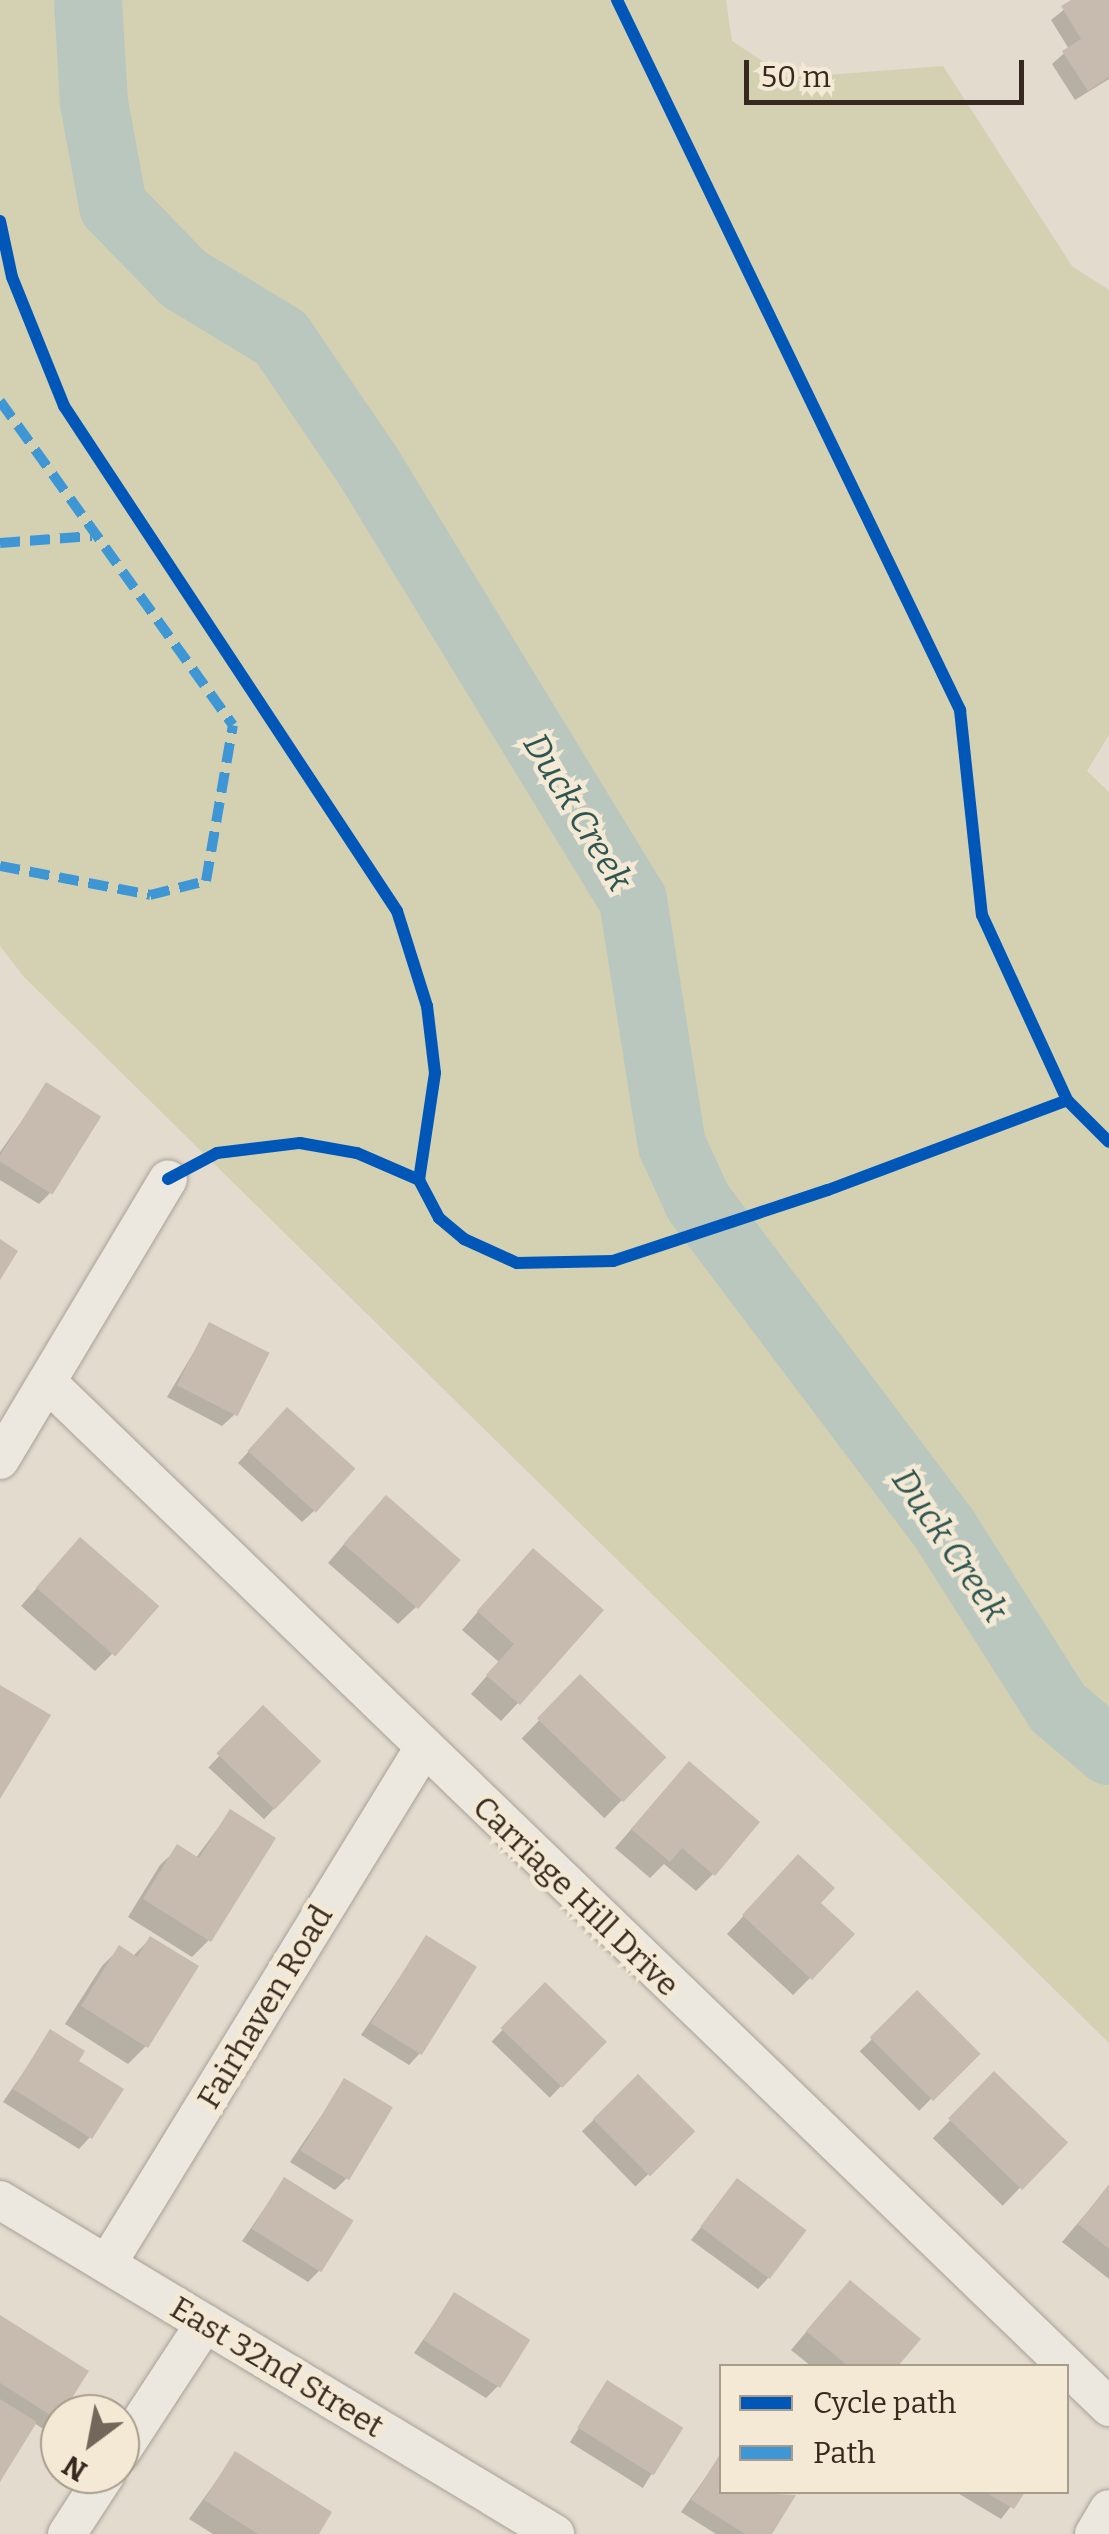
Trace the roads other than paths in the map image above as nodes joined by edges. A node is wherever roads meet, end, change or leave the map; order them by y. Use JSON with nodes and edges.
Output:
{"nodes":[{"id":1,"x":168,"y":1180,"type":"dead end"},
{"id":2,"x":46,"y":1382,"type":"junction"},
{"id":3,"x":0,"y":1460,"type":"edge"},
{"id":4,"x":423,"y":1749,"type":"junction"},
{"id":5,"x":0,"y":2200,"type":"edge"},
{"id":6,"x":108,"y":2264,"type":"junction"},
{"id":7,"x":205,"y":2323,"type":"junction"},
{"id":8,"x":1064,"y":2364,"type":"edge"},
{"id":9,"x":1069,"y":2369,"type":"edge"},
{"id":10,"x":1109,"y":2407,"type":"edge"},
{"id":11,"x":140,"y":2422,"type":"edge"},
{"id":12,"x":93,"y":2494,"type":"edge"},
{"id":13,"x":1109,"y":2509,"type":"edge"},
{"id":14,"x":67,"y":2534,"type":"edge"},
{"id":15,"x":555,"y":2534,"type":"edge"},
{"id":16,"x":1094,"y":2534,"type":"edge"}],
"edges":[{"from":1,"to":2,"type":"street"},
{"from":2,"to":3,"type":"street"},
{"from":2,"to":4,"type":"street","name":"Carriage Hill Drive"},
{"from":4,"to":6,"type":"street","name":"Fairhaven Road"},
{"from":4,"to":8,"type":"street","name":"Carriage Hill Drive"},
{"from":5,"to":6,"type":"street","name":"East 32nd Street"},
{"from":6,"to":7,"type":"street","name":"East 32nd Street"},
{"from":7,"to":11,"type":"street"},
{"from":7,"to":15,"type":"street","name":"East 32nd Street"},
{"from":9,"to":10,"type":"street","name":"Carriage Hill Drive"},
{"from":12,"to":14,"type":"street"},
{"from":13,"to":16,"type":"street"}]}
